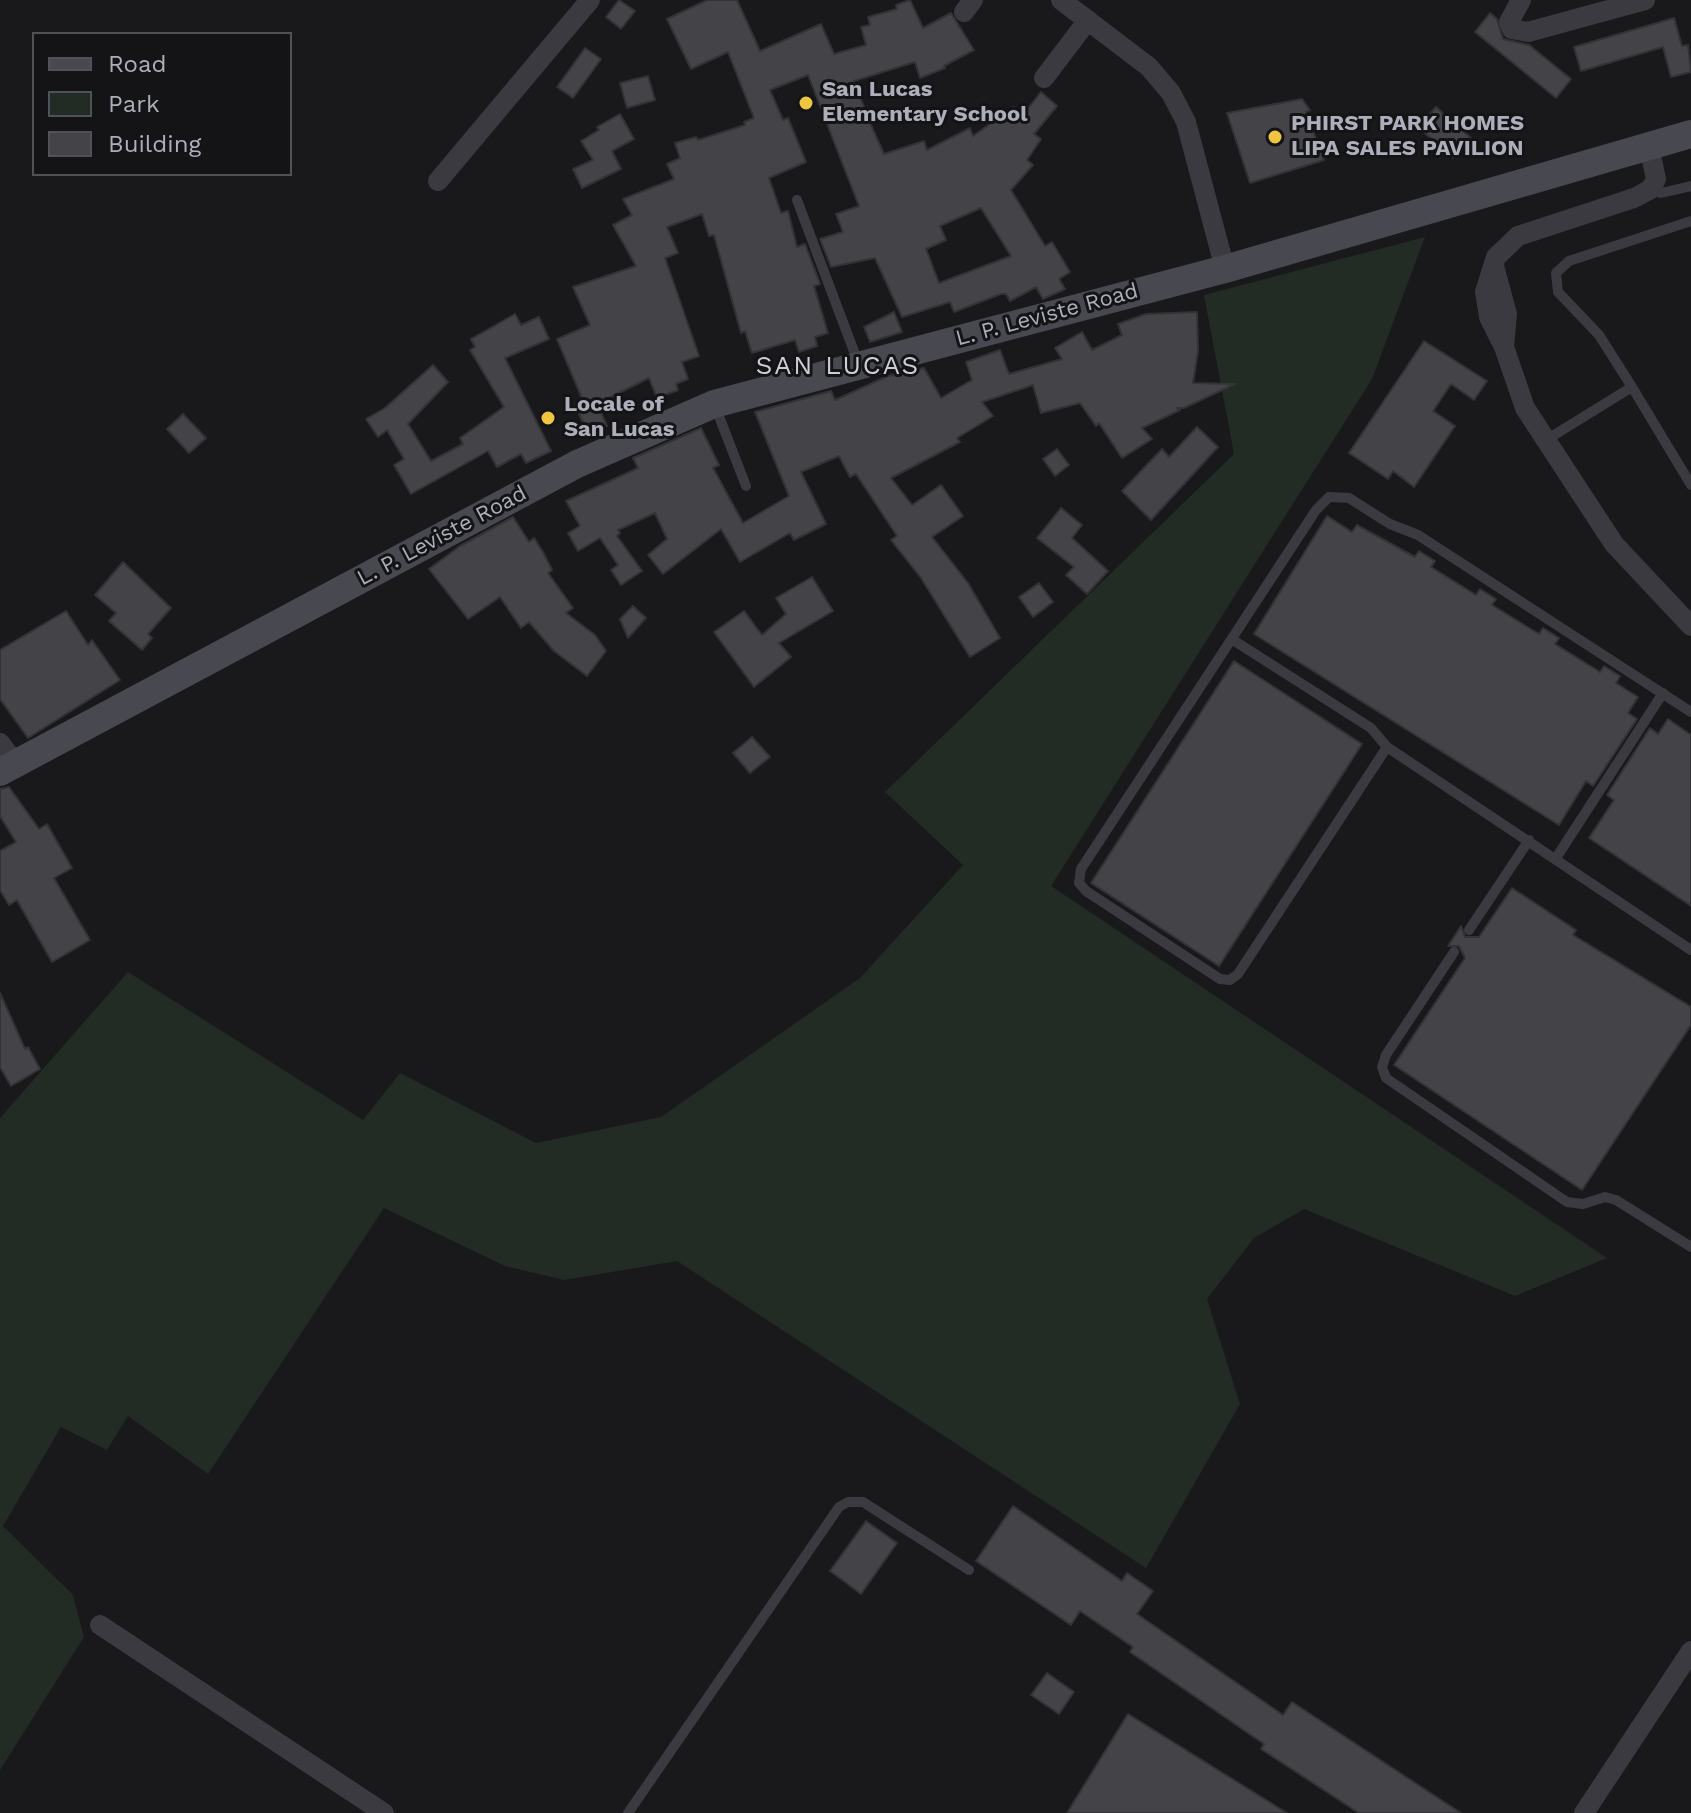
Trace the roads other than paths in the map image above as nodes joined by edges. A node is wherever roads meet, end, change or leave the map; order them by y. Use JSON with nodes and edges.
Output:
{"nodes":[{"id":1,"x":590,"y":0,"type":"edge"},
{"id":2,"x":1061,"y":0,"type":"edge"},
{"id":3,"x":1521,"y":0,"type":"edge"},
{"id":4,"x":1645,"y":0,"type":"edge"},
{"id":5,"x":1621,"y":3,"type":"edge"},
{"id":6,"x":1088,"y":20,"type":"junction"},
{"id":7,"x":1044,"y":78,"type":"dead end"},
{"id":8,"x":1691,"y":134,"type":"edge"},
{"id":9,"x":1649,"y":146,"type":"junction"},
{"id":10,"x":438,"y":181,"type":"dead end"},
{"id":11,"x":1691,"y":186,"type":"edge"},
{"id":12,"x":1651,"y":189,"type":"junction"},
{"id":13,"x":797,"y":200,"type":"dead end"},
{"id":14,"x":1691,"y":221,"type":"edge"},
{"id":15,"x":1225,"y":269,"type":"junction"},
{"id":16,"x":859,"y":364,"type":"junction"},
{"id":17,"x":1632,"y":387,"type":"junction"},
{"id":18,"x":714,"y":404,"type":"junction"},
{"id":19,"x":1546,"y":440,"type":"junction"},
{"id":20,"x":1691,"y":485,"type":"edge"},
{"id":21,"x":746,"y":486,"type":"dead end"},
{"id":22,"x":1691,"y":626,"type":"edge"},
{"id":23,"x":1233,"y":640,"type":"junction"},
{"id":24,"x":1663,"y":693,"type":"junction"},
{"id":25,"x":1691,"y":712,"type":"edge"},
{"id":26,"x":1387,"y":747,"type":"junction"},
{"id":27,"x":5,"y":760,"type":"edge"},
{"id":28,"x":1529,"y":840,"type":"junction"},
{"id":29,"x":1556,"y":858,"type":"junction"},
{"id":30,"x":1469,"y":930,"type":"dead end"},
{"id":31,"x":1691,"y":950,"type":"edge"},
{"id":32,"x":1454,"y":952,"type":"dead end"},
{"id":33,"x":1691,"y":1247,"type":"edge"},
{"id":34,"x":969,"y":1570,"type":"dead end"},
{"id":35,"x":100,"y":1625,"type":"dead end"},
{"id":36,"x":1691,"y":1651,"type":"edge"},
{"id":37,"x":384,"y":1813,"type":"edge"},
{"id":38,"x":628,"y":1813,"type":"edge"},
{"id":39,"x":1584,"y":1813,"type":"edge"}],
"edges":[{"from":1,"to":10,"type":"street"},
{"from":2,"to":6,"type":"street"},
{"from":3,"to":5,"type":"street"},
{"from":4,"to":5,"type":"street"},
{"from":6,"to":7,"type":"street"},
{"from":6,"to":15,"type":"street"},
{"from":8,"to":9,"type":"main road","name":"L. P. Leviste Road"},
{"from":9,"to":12,"type":"street"},
{"from":9,"to":15,"type":"main road","name":"L. P. Leviste Road"},
{"from":11,"to":12,"type":"lane"},
{"from":12,"to":19,"type":"street"},
{"from":13,"to":16,"type":"lane"},
{"from":14,"to":17,"type":"lane"},
{"from":15,"to":16,"type":"main road","name":"L. P. Leviste Road"},
{"from":16,"to":18,"type":"main road","name":"L. P. Leviste Road"},
{"from":17,"to":19,"type":"lane"},
{"from":17,"to":20,"type":"lane"},
{"from":18,"to":21,"type":"lane"},
{"from":18,"to":27,"type":"main road","name":"L. P. Leviste Road"},
{"from":19,"to":22,"type":"street"},
{"from":23,"to":24,"type":"lane"},
{"from":23,"to":26,"type":"lane"},
{"from":23,"to":26,"type":"lane"},
{"from":24,"to":25,"type":"lane"},
{"from":24,"to":29,"type":"lane"},
{"from":26,"to":28,"type":"lane"},
{"from":28,"to":29,"type":"lane"},
{"from":28,"to":30,"type":"lane"},
{"from":29,"to":31,"type":"lane"},
{"from":32,"to":33,"type":"lane"},
{"from":34,"to":38,"type":"lane"},
{"from":35,"to":37,"type":"street"},
{"from":36,"to":39,"type":"street"}]}
